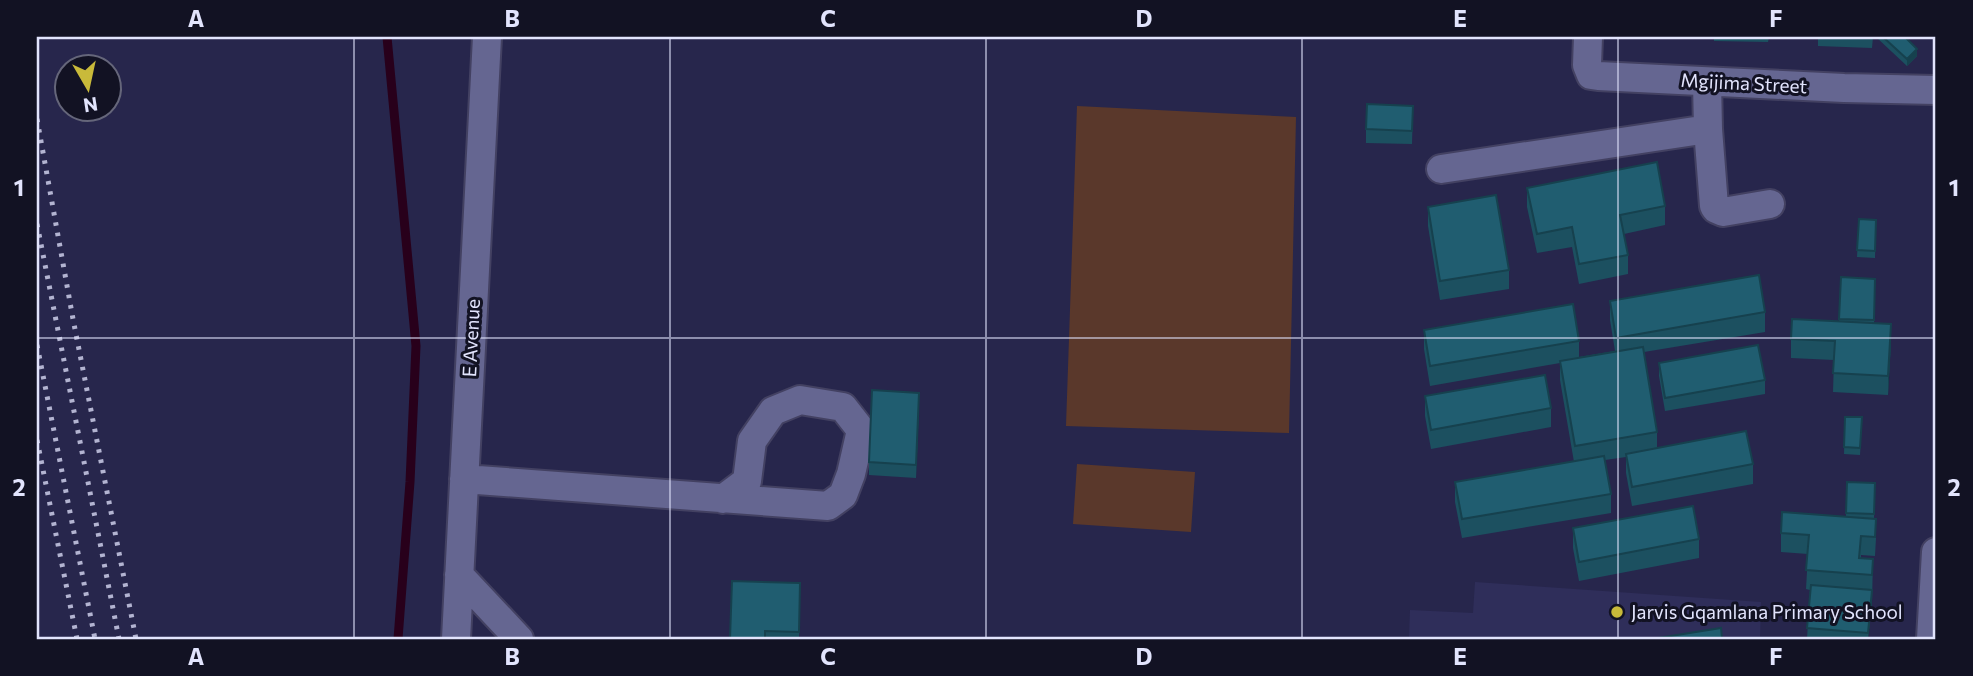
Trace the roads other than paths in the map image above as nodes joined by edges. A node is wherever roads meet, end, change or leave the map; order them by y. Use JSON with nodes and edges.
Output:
{"nodes":[{"id":1,"x":487,"y":37,"type":"edge"},
{"id":2,"x":1588,"y":37,"type":"edge"},
{"id":3,"x":1707,"y":82,"type":"junction"},
{"id":4,"x":1936,"y":90,"type":"edge"},
{"id":5,"x":1708,"y":129,"type":"junction"},
{"id":6,"x":1441,"y":169,"type":"dead end"},
{"id":7,"x":1770,"y":204,"type":"dead end"},
{"id":8,"x":464,"y":479,"type":"junction"},
{"id":9,"x":723,"y":499,"type":"junction"},
{"id":10,"x":1936,"y":552,"type":"edge"},
{"id":11,"x":459,"y":575,"type":"junction"},
{"id":12,"x":456,"y":639,"type":"edge"},
{"id":13,"x":519,"y":639,"type":"edge"},
{"id":14,"x":1931,"y":639,"type":"edge"}],
"edges":[{"from":1,"to":8,"type":"street","name":"E Avenue"},
{"from":2,"to":3,"type":"street","name":"Mgijima Street"},
{"from":3,"to":4,"type":"street","name":"Mgijima Street"},
{"from":3,"to":5,"type":"street"},
{"from":5,"to":6,"type":"street"},
{"from":5,"to":7,"type":"street"},
{"from":8,"to":9,"type":"street"},
{"from":8,"to":11,"type":"street","name":"E Avenue"},
{"from":9,"to":9,"type":"street"},
{"from":10,"to":14,"type":"street"},
{"from":11,"to":12,"type":"street","name":"E Avenue"},
{"from":11,"to":13,"type":"street"}]}
